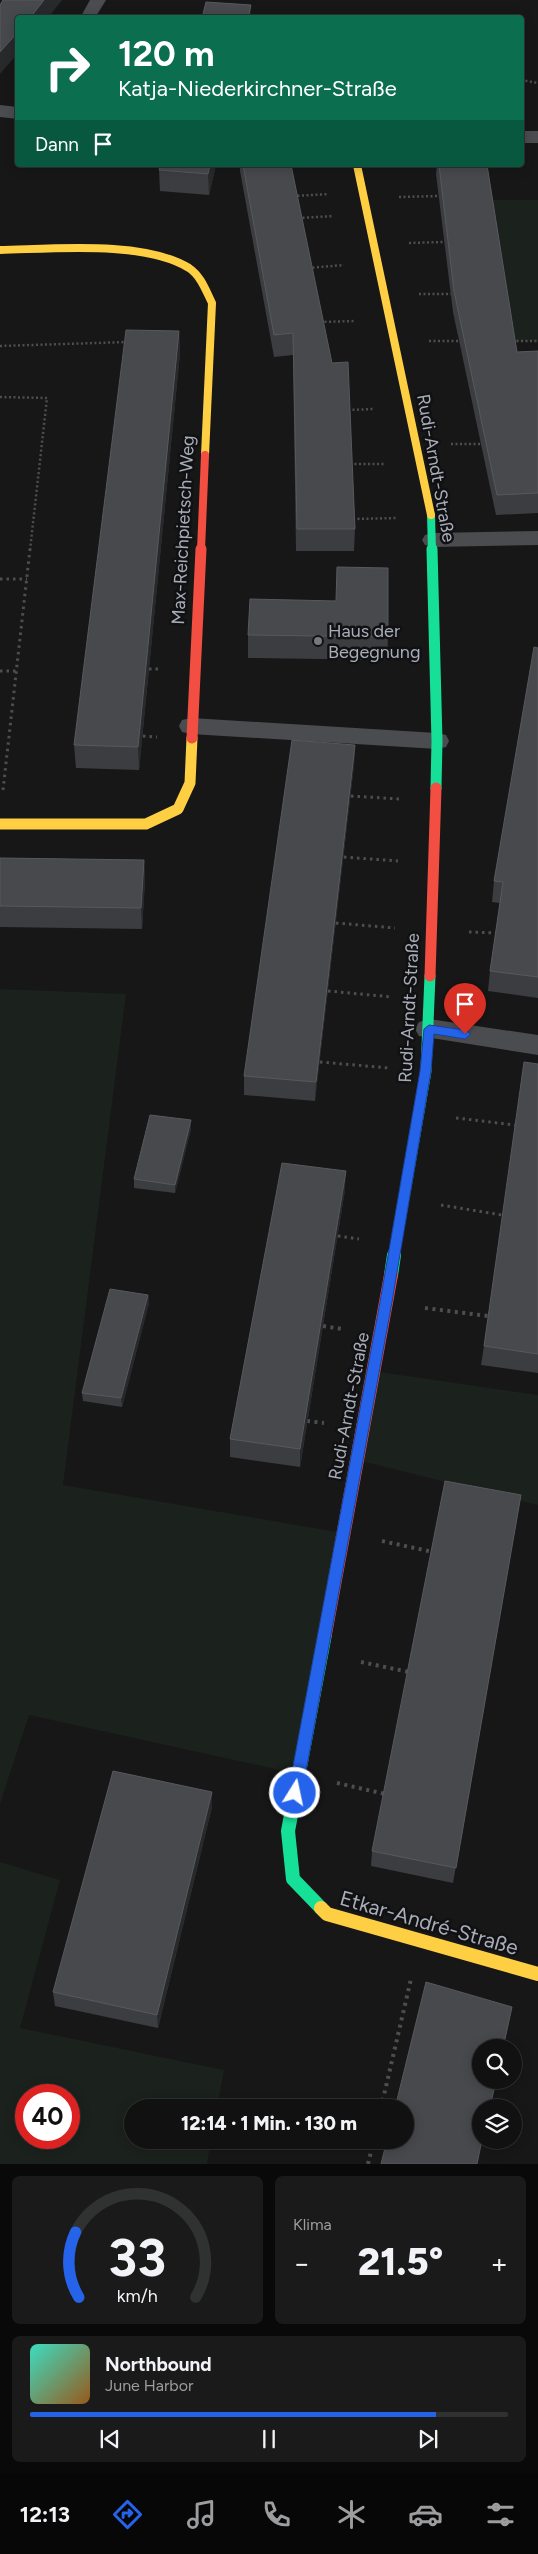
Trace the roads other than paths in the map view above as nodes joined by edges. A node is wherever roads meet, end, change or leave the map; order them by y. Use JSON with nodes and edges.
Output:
{"nodes":[{"id":1,"x":98,"y":0,"type":"edge"},
{"id":2,"x":89,"y":15,"type":"edge"},
{"id":3,"x":0,"y":111,"type":"edge"},
{"id":4,"x":15,"y":113,"type":"edge"},
{"id":5,"x":538,"y":137,"type":"edge"},
{"id":6,"x":524,"y":138,"type":"edge"},
{"id":7,"x":357,"y":167,"type":"edge"},
{"id":8,"x":0,"y":250,"type":"edge"},
{"id":9,"x":538,"y":538,"type":"edge"},
{"id":10,"x":433,"y":540,"type":"junction"},
{"id":11,"x":191,"y":726,"type":"junction"},
{"id":12,"x":437,"y":741,"type":"junction"},
{"id":13,"x":0,"y":824,"type":"edge"},
{"id":14,"x":429,"y":1029,"type":"junction"},
{"id":15,"x":538,"y":1045,"type":"edge"},
{"id":16,"x":293,"y":1879,"type":"joint"},
{"id":17,"x":538,"y":1974,"type":"edge"}],
"edges":[{"from":1,"to":2,"type":"lane"},
{"from":3,"to":4,"type":"street"},
{"from":5,"to":6,"type":"street"},
{"from":7,"to":10,"type":"street","name":"Rudi-Arndt-Straße"},
{"from":8,"to":11,"type":"street","name":"Max-Reichpietsch-Weg"},
{"from":9,"to":10,"type":"street"},
{"from":10,"to":12,"type":"street","name":"Rudi-Arndt-Straße"},
{"from":11,"to":12,"type":"street"},
{"from":11,"to":13,"type":"street","name":"Max-Reichpietsch-Weg"},
{"from":12,"to":14,"type":"street","name":"Rudi-Arndt-Straße"},
{"from":14,"to":15,"type":"street"},
{"from":14,"to":16,"type":"street","name":"Rudi-Arndt-Straße"},
{"from":16,"to":17,"type":"street","name":"Etkar-André-Straße"}]}
